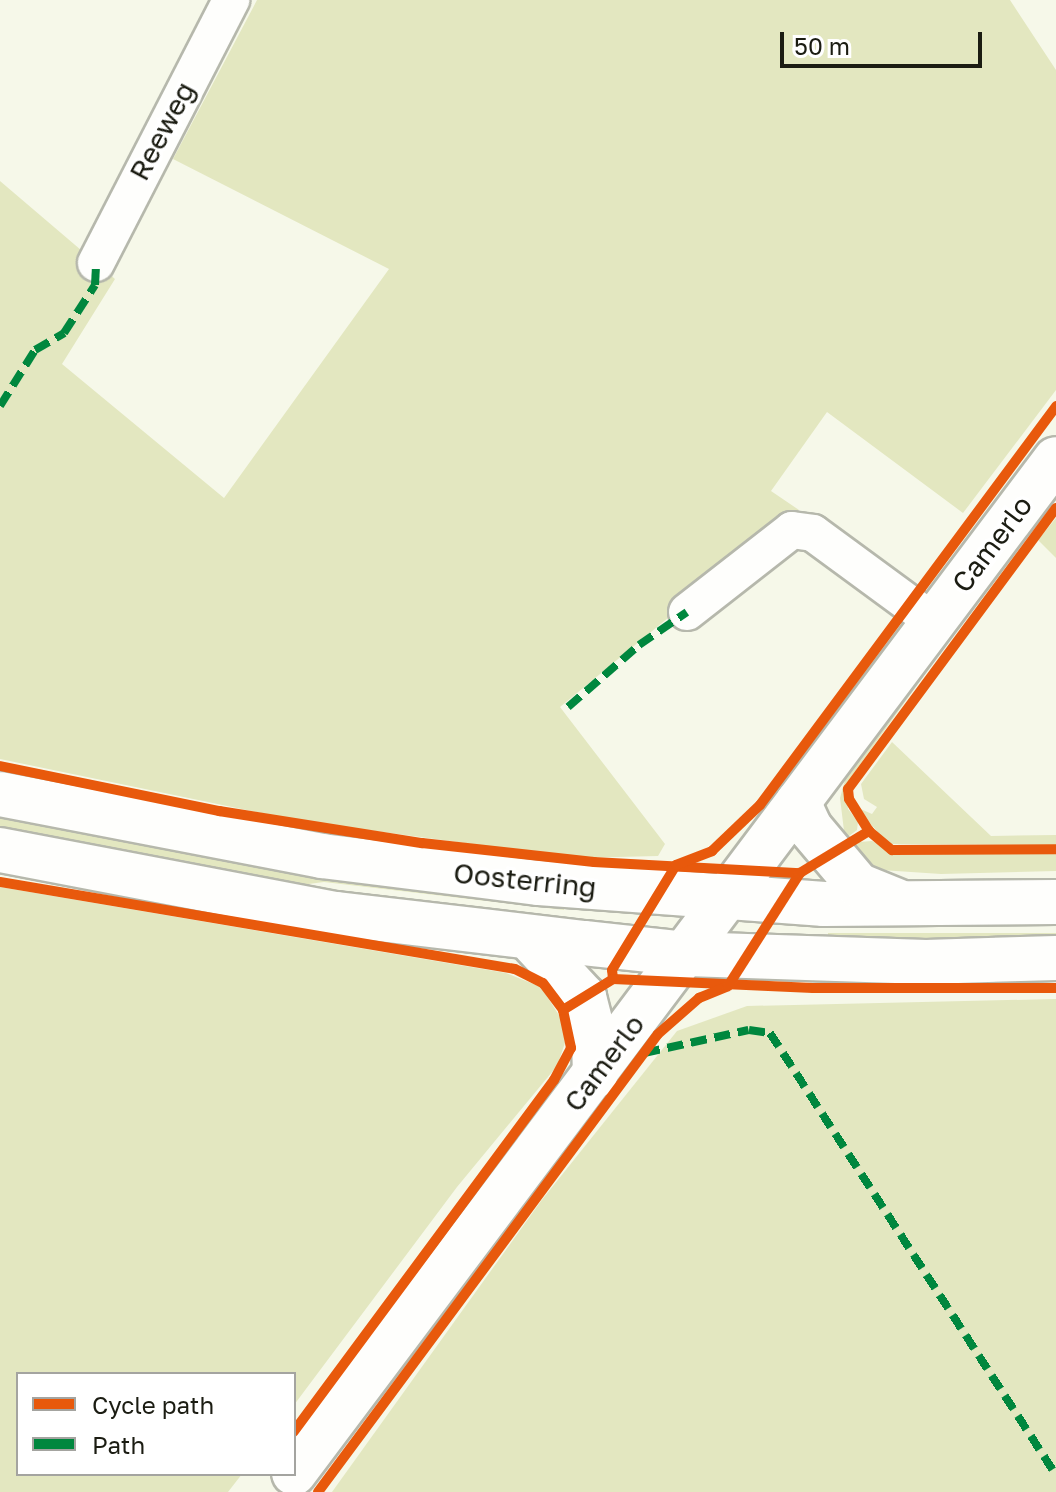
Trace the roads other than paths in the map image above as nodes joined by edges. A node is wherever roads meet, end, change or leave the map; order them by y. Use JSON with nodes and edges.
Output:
{"nodes":[{"id":1,"x":231,"y":0,"type":"edge"},
{"id":2,"x":96,"y":263,"type":"dead end"},
{"id":3,"x":1056,"y":459,"type":"edge"},
{"id":4,"x":687,"y":612,"type":"dead end"},
{"id":5,"x":934,"y":622,"type":"junction"},
{"id":6,"x":0,"y":794,"type":"edge"},
{"id":7,"x":798,"y":802,"type":"junction"},
{"id":8,"x":0,"y":850,"type":"edge"},
{"id":9,"x":727,"y":899,"type":"junction"},
{"id":10,"x":1056,"y":902,"type":"edge"},
{"id":11,"x":907,"y":905,"type":"junction"},
{"id":12,"x":529,"y":938,"type":"junction"},
{"id":13,"x":687,"y":954,"type":"junction"},
{"id":14,"x":1056,"y":958,"type":"edge"},
{"id":15,"x":595,"y":1076,"type":"junction"},
{"id":16,"x":296,"y":1471,"type":"edge"},
{"id":17,"x":292,"y":1476,"type":"edge"},
{"id":18,"x":280,"y":1492,"type":"edge"}],
"edges":[{"from":1,"to":2,"type":"street","name":"Reeweg"},
{"from":3,"to":5,"type":"main road","name":"Camerlo"},
{"from":4,"to":5,"type":"street"},
{"from":5,"to":7,"type":"main road","name":"Camerlo"},
{"from":6,"to":9,"type":"main road","name":"Oosterring"},
{"from":7,"to":9,"type":"main road","name":"Camerlo"},
{"from":7,"to":11,"type":"main road"},
{"from":8,"to":12,"type":"main road","name":"Oosterring"},
{"from":9,"to":11,"type":"main road","name":"Oosterring"},
{"from":9,"to":13,"type":"main road","name":"Camerlo"},
{"from":10,"to":11,"type":"main road","name":"Oosterring"},
{"from":12,"to":13,"type":"main road","name":"Oosterring"},
{"from":12,"to":15,"type":"main road"},
{"from":13,"to":14,"type":"main road","name":"Oosterring"},
{"from":13,"to":15,"type":"main road","name":"Camerlo"},
{"from":15,"to":16,"type":"main road","name":"Camerlo"},
{"from":17,"to":18,"type":"main road","name":"Camerlo"}]}
